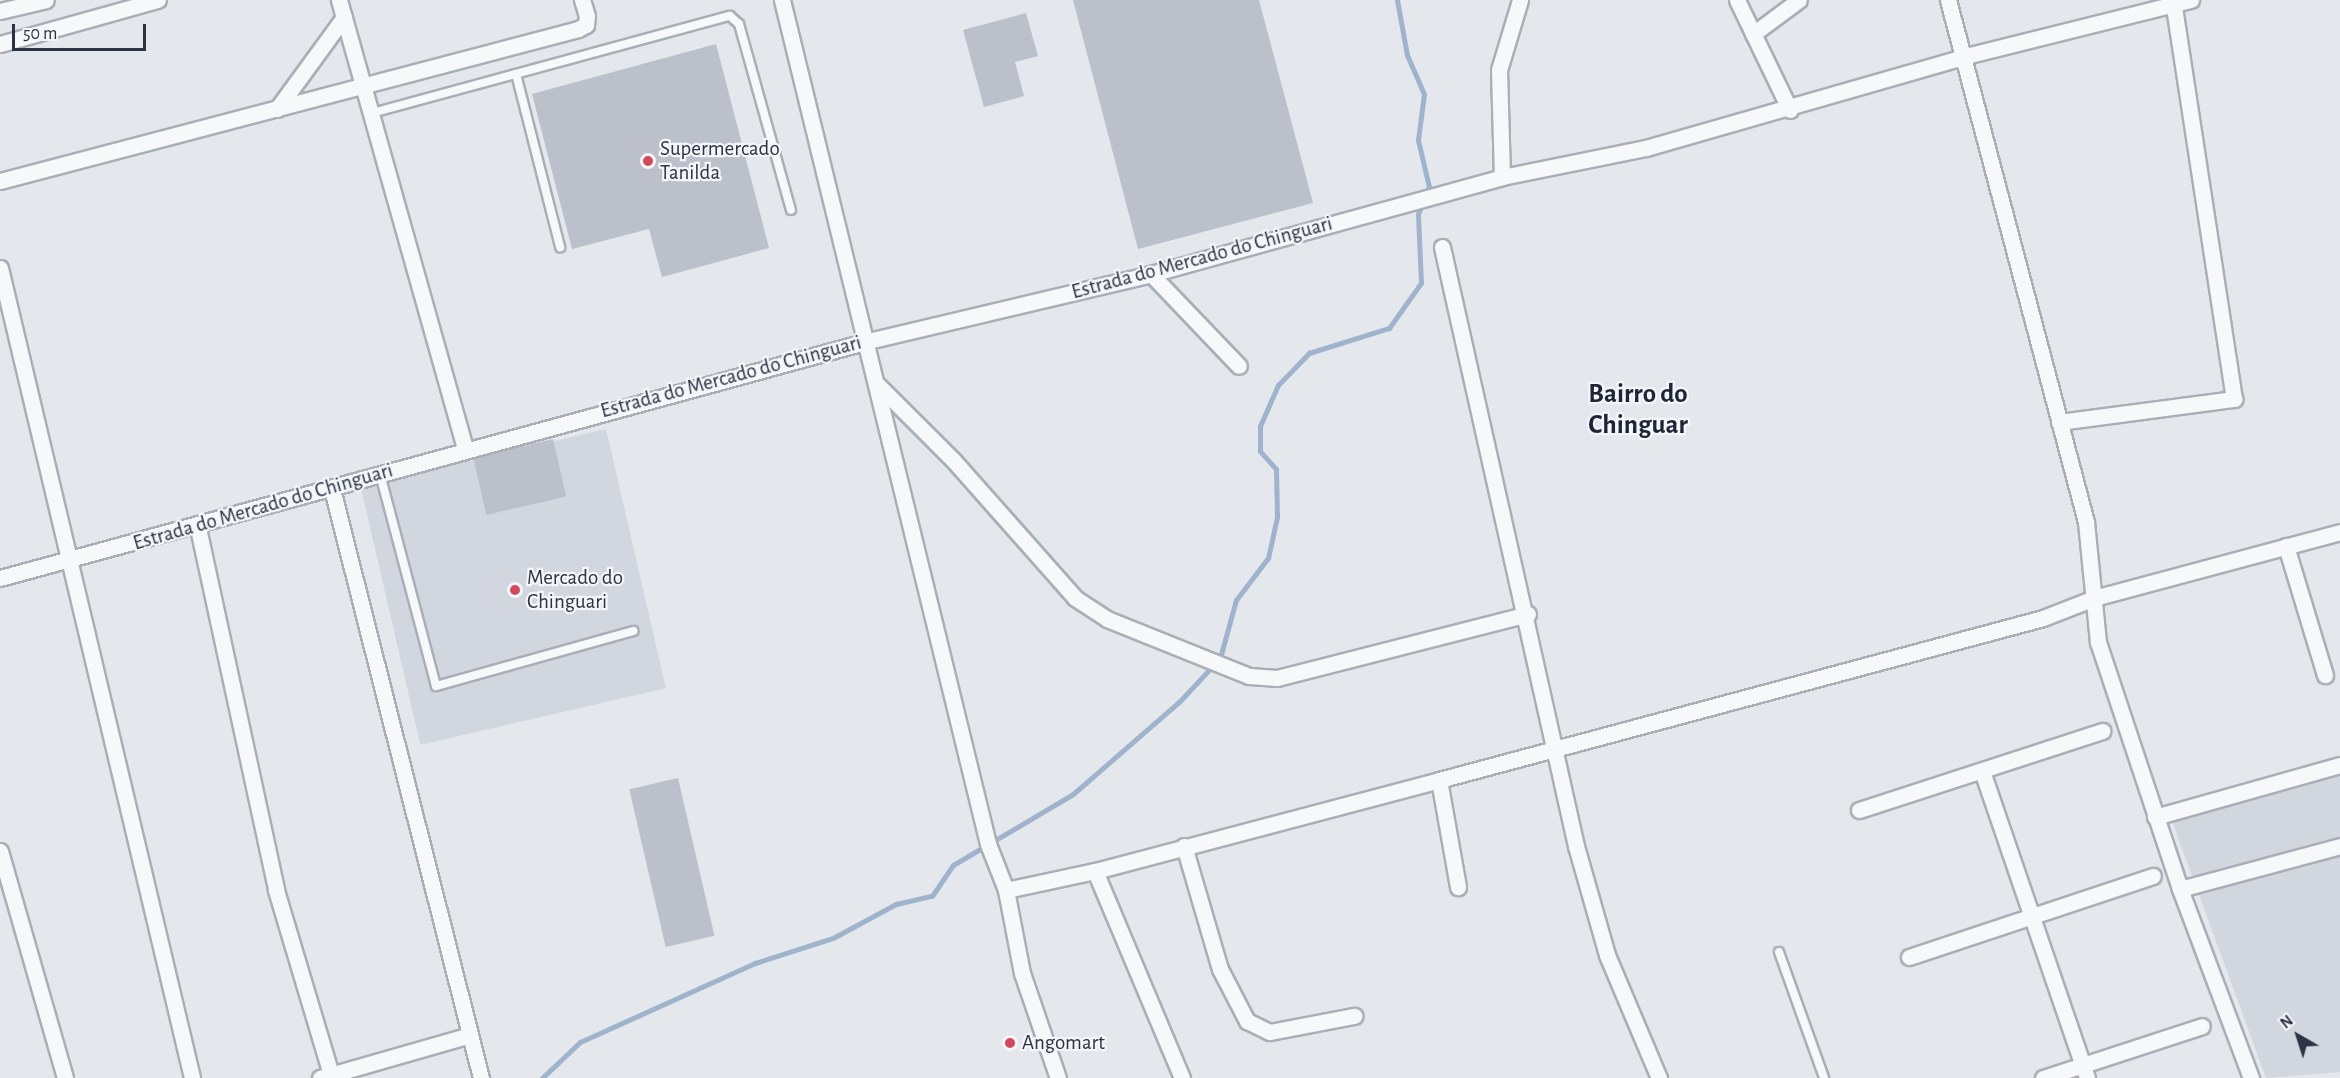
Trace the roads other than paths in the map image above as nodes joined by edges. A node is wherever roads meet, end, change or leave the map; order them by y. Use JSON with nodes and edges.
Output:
{"nodes":[{"id":1,"x":46,"y":0,"type":"edge"},
{"id":2,"x":158,"y":0,"type":"edge"},
{"id":3,"x":339,"y":0,"type":"edge"},
{"id":4,"x":582,"y":0,"type":"edge"},
{"id":5,"x":782,"y":0,"type":"edge"},
{"id":6,"x":1520,"y":0,"type":"edge"},
{"id":7,"x":1737,"y":0,"type":"edge"},
{"id":8,"x":1799,"y":0,"type":"edge"},
{"id":9,"x":1948,"y":0,"type":"edge"},
{"id":10,"x":2191,"y":0,"type":"edge"},
{"id":11,"x":2174,"y":4,"type":"junction"},
{"id":12,"x":0,"y":11,"type":"edge"},
{"id":13,"x":344,"y":17,"type":"junction"},
{"id":14,"x":1753,"y":34,"type":"junction"},
{"id":15,"x":0,"y":44,"type":"edge"},
{"id":16,"x":1966,"y":56,"type":"junction"},
{"id":17,"x":516,"y":74,"type":"junction"},
{"id":18,"x":365,"y":87,"type":"junction"},
{"id":19,"x":277,"y":109,"type":"junction"},
{"id":20,"x":1790,"y":110,"type":"junction"},
{"id":21,"x":372,"y":113,"type":"junction"},
{"id":22,"x":1502,"y":177,"type":"junction"},
{"id":23,"x":0,"y":182,"type":"edge"},
{"id":24,"x":791,"y":210,"type":"dead end"},
{"id":25,"x":560,"y":247,"type":"dead end"},
{"id":26,"x":1443,"y":247,"type":"dead end"},
{"id":27,"x":0,"y":268,"type":"edge"},
{"id":28,"x":1151,"y":274,"type":"junction"},
{"id":29,"x":868,"y":341,"type":"junction"},
{"id":30,"x":1239,"y":366,"type":"dead end"},
{"id":31,"x":878,"y":385,"type":"junction"},
{"id":32,"x":2059,"y":422,"type":"junction"},
{"id":33,"x":465,"y":448,"type":"junction"},
{"id":34,"x":380,"y":474,"type":"junction"},
{"id":35,"x":332,"y":489,"type":"junction"},
{"id":36,"x":198,"y":528,"type":"junction"},
{"id":37,"x":2340,"y":532,"type":"edge"},
{"id":38,"x":2286,"y":546,"type":"junction"},
{"id":39,"x":70,"y":559,"type":"junction"},
{"id":40,"x":0,"y":578,"type":"edge"},
{"id":41,"x":2094,"y":598,"type":"junction"},
{"id":42,"x":1528,"y":614,"type":"junction"},
{"id":43,"x":633,"y":631,"type":"dead end"},
{"id":44,"x":2325,"y":675,"type":"dead end"},
{"id":45,"x":2102,"y":731,"type":"dead end"},
{"id":46,"x":1558,"y":748,"type":"junction"},
{"id":47,"x":2340,"y":765,"type":"edge"},
{"id":48,"x":1982,"y":771,"type":"junction"},
{"id":49,"x":1439,"y":780,"type":"junction"},
{"id":50,"x":1859,"y":810,"type":"dead end"},
{"id":51,"x":2155,"y":818,"type":"junction"},
{"id":52,"x":1184,"y":846,"type":"junction"},
{"id":53,"x":2340,"y":846,"type":"edge"},
{"id":54,"x":0,"y":851,"type":"edge"},
{"id":55,"x":1095,"y":871,"type":"junction"},
{"id":56,"x":2154,"y":876,"type":"dead end"},
{"id":57,"x":1458,"y":888,"type":"dead end"},
{"id":58,"x":2180,"y":889,"type":"junction"},
{"id":59,"x":1006,"y":890,"type":"junction"},
{"id":60,"x":2032,"y":916,"type":"junction"},
{"id":61,"x":1779,"y":952,"type":"dead end"},
{"id":62,"x":1909,"y":957,"type":"dead end"},
{"id":63,"x":1354,"y":1016,"type":"dead end"},
{"id":64,"x":2202,"y":1026,"type":"dead end"},
{"id":65,"x":470,"y":1035,"type":"junction"},
{"id":66,"x":2085,"y":1071,"type":"edge"},
{"id":67,"x":326,"y":1076,"type":"edge"},
{"id":68,"x":65,"y":1078,"type":"edge"},
{"id":69,"x":192,"y":1078,"type":"edge"},
{"id":70,"x":481,"y":1078,"type":"edge"},
{"id":71,"x":1058,"y":1078,"type":"edge"},
{"id":72,"x":1182,"y":1078,"type":"edge"},
{"id":73,"x":1659,"y":1078,"type":"edge"},
{"id":74,"x":1824,"y":1078,"type":"edge"},
{"id":75,"x":2043,"y":1078,"type":"edge"},
{"id":76,"x":2251,"y":1078,"type":"edge"}],
"edges":[{"from":1,"to":12,"type":"street"},
{"from":2,"to":15,"type":"street"},
{"from":3,"to":13,"type":"street"},
{"from":4,"to":18,"type":"street"},
{"from":5,"to":29,"type":"street"},
{"from":6,"to":22,"type":"street"},
{"from":7,"to":14,"type":"street"},
{"from":8,"to":14,"type":"street"},
{"from":9,"to":16,"type":"street"},
{"from":10,"to":11,"type":"street","name":"Estrada do Mercado do Chinguari"},
{"from":11,"to":16,"type":"street","name":"Estrada do Mercado do Chinguari"},
{"from":11,"to":32,"type":"street"},
{"from":13,"to":18,"type":"street"},
{"from":13,"to":19,"type":"street"},
{"from":14,"to":20,"type":"street"},
{"from":16,"to":20,"type":"street","name":"Estrada do Mercado do Chinguari"},
{"from":16,"to":32,"type":"street"},
{"from":17,"to":21,"type":"lane"},
{"from":17,"to":24,"type":"lane"},
{"from":17,"to":25,"type":"lane"},
{"from":18,"to":19,"type":"street"},
{"from":18,"to":21,"type":"street"},
{"from":19,"to":23,"type":"street"},
{"from":20,"to":22,"type":"street","name":"Estrada do Mercado do Chinguari"},
{"from":21,"to":33,"type":"street"},
{"from":22,"to":28,"type":"street","name":"Estrada do Mercado do Chinguari"},
{"from":26,"to":42,"type":"street"},
{"from":27,"to":39,"type":"street"},
{"from":28,"to":29,"type":"street","name":"Estrada do Mercado do Chinguari"},
{"from":28,"to":30,"type":"street"},
{"from":29,"to":31,"type":"street"},
{"from":29,"to":33,"type":"street","name":"Estrada do Mercado do Chinguari"},
{"from":31,"to":42,"type":"street"},
{"from":31,"to":59,"type":"street"},
{"from":32,"to":41,"type":"street"},
{"from":33,"to":34,"type":"street","name":"Estrada do Mercado do Chinguari"},
{"from":34,"to":35,"type":"street","name":"Estrada do Mercado do Chinguari"},
{"from":34,"to":43,"type":"lane"},
{"from":35,"to":36,"type":"street","name":"Estrada do Mercado do Chinguari"},
{"from":35,"to":65,"type":"street"},
{"from":36,"to":39,"type":"street","name":"Estrada do Mercado do Chinguari"},
{"from":36,"to":67,"type":"street"},
{"from":37,"to":38,"type":"street"},
{"from":38,"to":41,"type":"street"},
{"from":38,"to":44,"type":"street"},
{"from":39,"to":40,"type":"street","name":"Estrada do Mercado do Chinguari"},
{"from":39,"to":69,"type":"street"},
{"from":41,"to":46,"type":"street"},
{"from":41,"to":51,"type":"street"},
{"from":42,"to":46,"type":"street"},
{"from":45,"to":48,"type":"street"},
{"from":46,"to":49,"type":"street"},
{"from":46,"to":73,"type":"street"},
{"from":47,"to":51,"type":"street"},
{"from":48,"to":50,"type":"street"},
{"from":48,"to":60,"type":"street"},
{"from":49,"to":52,"type":"street"},
{"from":49,"to":57,"type":"street"},
{"from":51,"to":58,"type":"street"},
{"from":52,"to":55,"type":"street"},
{"from":52,"to":63,"type":"street"},
{"from":53,"to":58,"type":"street"},
{"from":54,"to":68,"type":"street"},
{"from":55,"to":59,"type":"street"},
{"from":55,"to":72,"type":"street"},
{"from":56,"to":60,"type":"street"},
{"from":58,"to":76,"type":"street"},
{"from":59,"to":71,"type":"street"},
{"from":60,"to":62,"type":"street"},
{"from":60,"to":66,"type":"street"},
{"from":61,"to":74,"type":"lane"},
{"from":64,"to":66,"type":"street"},
{"from":65,"to":67,"type":"street"},
{"from":65,"to":70,"type":"street"},
{"from":66,"to":75,"type":"street"}]}
